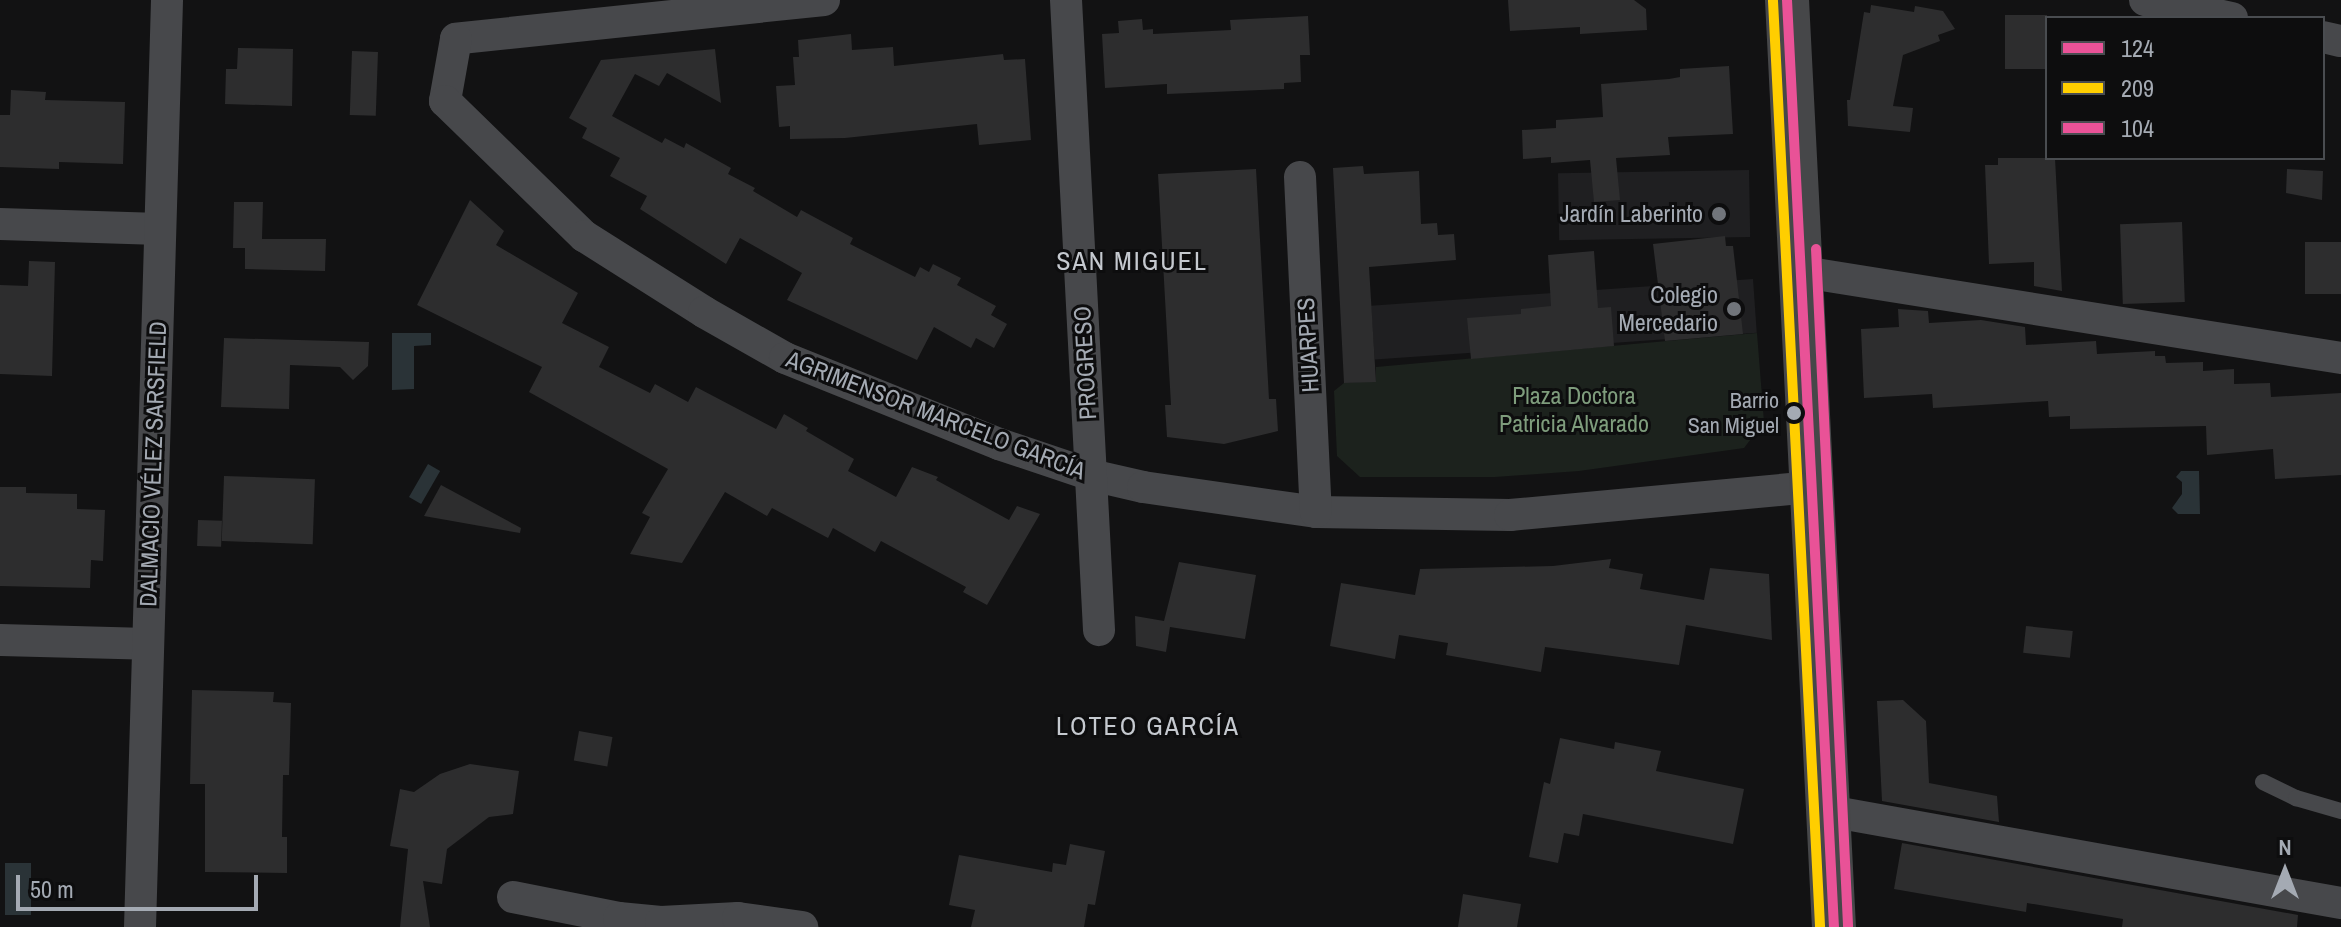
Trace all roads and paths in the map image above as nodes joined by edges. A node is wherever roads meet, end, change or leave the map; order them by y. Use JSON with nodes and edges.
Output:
{"nodes":[{"id":1,"x":167,"y":0,"type":"edge"},
{"id":2,"x":824,"y":0,"type":"edge"},
{"id":3,"x":1066,"y":0,"type":"edge"},
{"id":4,"x":1787,"y":0,"type":"edge"},
{"id":5,"x":2145,"y":0,"type":"edge"},
{"id":6,"x":2222,"y":16,"type":"edge"},
{"id":7,"x":1300,"y":177,"type":"dead end"},
{"id":8,"x":0,"y":224,"type":"edge"},
{"id":9,"x":160,"y":229,"type":"junction"},
{"id":10,"x":1803,"y":272,"type":"junction"},
{"id":11,"x":2341,"y":358,"type":"edge"},
{"id":12,"x":1091,"y":475,"type":"junction"},
{"id":13,"x":1813,"y":487,"type":"junction"},
{"id":14,"x":1316,"y":512,"type":"junction"},
{"id":15,"x":1099,"y":630,"type":"dead end"},
{"id":16,"x":0,"y":640,"type":"edge"},
{"id":17,"x":148,"y":644,"type":"junction"},
{"id":18,"x":2263,"y":782,"type":"dead end"},
{"id":19,"x":1829,"y":811,"type":"junction"},
{"id":20,"x":2341,"y":811,"type":"edge"},
{"id":21,"x":513,"y":897,"type":"dead end"},
{"id":22,"x":2341,"y":903,"type":"edge"},
{"id":23,"x":140,"y":927,"type":"edge"},
{"id":24,"x":802,"y":927,"type":"edge"},
{"id":25,"x":1834,"y":927,"type":"edge"}],
"edges":[{"from":1,"to":9,"type":"street","name":"DALMACIO VÉLEZ SARSFIELD"},
{"from":2,"to":12,"type":"street","name":"AGRIMENSOR MARCELO GARCÍA"},
{"from":3,"to":12,"type":"street","name":"PROGRESO"},
{"from":4,"to":10,"type":"main road"},
{"from":5,"to":6,"type":"street"},
{"from":7,"to":14,"type":"street","name":"HUARPES"},
{"from":8,"to":9,"type":"street"},
{"from":9,"to":17,"type":"street","name":"DALMACIO VÉLEZ SARSFIELD"},
{"from":10,"to":11,"type":"street"},
{"from":10,"to":13,"type":"main road"},
{"from":12,"to":14,"type":"street","name":"AGRIMENSOR MARCELO GARCÍA"},
{"from":12,"to":15,"type":"street","name":"PROGRESO"},
{"from":13,"to":14,"type":"street","name":"AGRIMENSOR MARCELO GARCÍA"},
{"from":13,"to":19,"type":"main road"},
{"from":16,"to":17,"type":"street"},
{"from":17,"to":23,"type":"street","name":"DALMACIO VÉLEZ SARSFIELD"},
{"from":18,"to":20,"type":"lane"},
{"from":19,"to":22,"type":"street"},
{"from":19,"to":25,"type":"main road"},
{"from":21,"to":24,"type":"street"}]}
